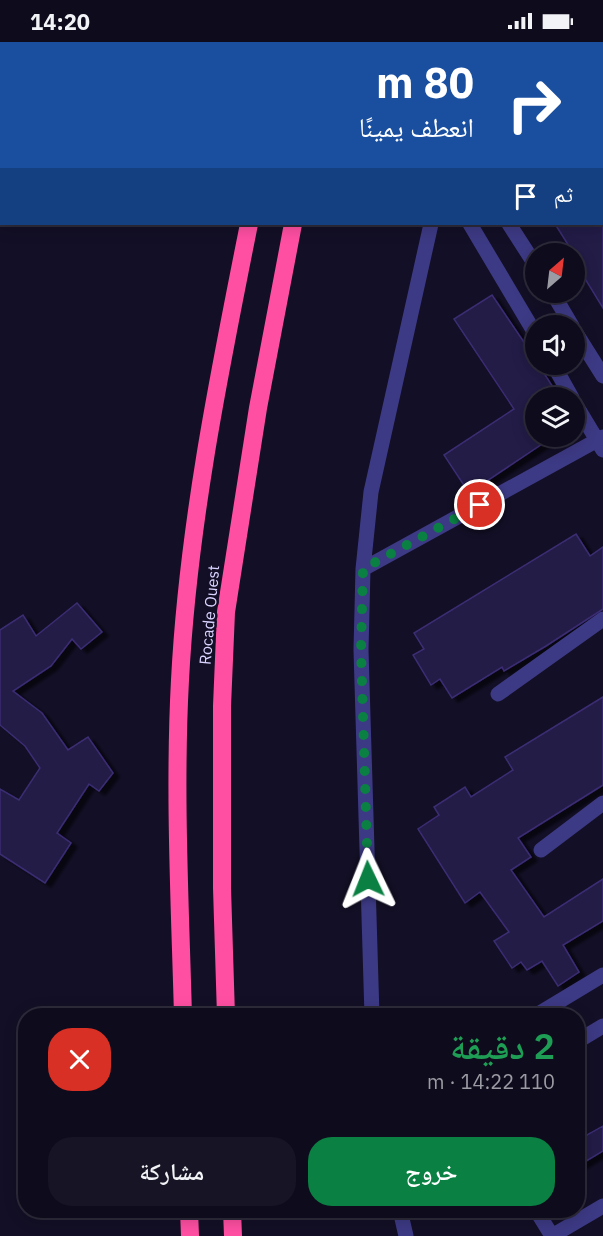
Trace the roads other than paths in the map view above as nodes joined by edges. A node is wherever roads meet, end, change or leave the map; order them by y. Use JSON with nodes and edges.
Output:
{"nodes":[{"id":1,"x":249,"y":225,"type":"edge"},
{"id":2,"x":293,"y":225,"type":"edge"},
{"id":3,"x":431,"y":225,"type":"edge"},
{"id":4,"x":471,"y":225,"type":"edge"},
{"id":5,"x":510,"y":225,"type":"edge"},
{"id":6,"x":525,"y":249,"type":"edge"},
{"id":7,"x":525,"y":316,"type":"edge"},
{"id":8,"x":585,"y":347,"type":"edge"},
{"id":9,"x":603,"y":376,"type":"edge"},
{"id":10,"x":585,"y":419,"type":"edge"},
{"id":11,"x":601,"y":443,"type":"edge"},
{"id":12,"x":363,"y":569,"type":"junction"},
{"id":13,"x":603,"y":620,"type":"edge"},
{"id":14,"x":498,"y":694,"type":"dead end"},
{"id":15,"x":603,"y":803,"type":"edge"},
{"id":16,"x":541,"y":850,"type":"dead end"},
{"id":17,"x":603,"y":975,"type":"edge"},
{"id":18,"x":183,"y":1008,"type":"edge"},
{"id":19,"x":226,"y":1008,"type":"edge"},
{"id":20,"x":372,"y":1008,"type":"edge"},
{"id":21,"x":548,"y":1008,"type":"edge"},
{"id":22,"x":603,"y":1026,"type":"edge"},
{"id":23,"x":585,"y":1037,"type":"edge"},
{"id":24,"x":603,"y":1206,"type":"edge"},
{"id":25,"x":585,"y":1217,"type":"edge"},
{"id":26,"x":189,"y":1218,"type":"edge"},
{"id":27,"x":232,"y":1218,"type":"edge"},
{"id":28,"x":402,"y":1218,"type":"edge"},
{"id":29,"x":541,"y":1218,"type":"edge"},
{"id":30,"x":583,"y":1218,"type":"edge"},
{"id":31,"x":190,"y":1236,"type":"edge"},
{"id":32,"x":233,"y":1236,"type":"edge"},
{"id":33,"x":406,"y":1236,"type":"edge"},
{"id":34,"x":552,"y":1236,"type":"edge"}],
"edges":[{"from":1,"to":18,"type":"highway","name":"Rocade Ouest"},
{"from":2,"to":19,"type":"highway","name":"Rocade Ouest"},
{"from":3,"to":12,"type":"street"},
{"from":4,"to":7,"type":"street"},
{"from":5,"to":6,"type":"street"},
{"from":8,"to":9,"type":"street"},
{"from":10,"to":11,"type":"street"},
{"from":11,"to":12,"type":"street"},
{"from":12,"to":20,"type":"street"},
{"from":13,"to":14,"type":"street"},
{"from":15,"to":16,"type":"street"},
{"from":17,"to":21,"type":"street"},
{"from":22,"to":23,"type":"street"},
{"from":24,"to":25,"type":"street"},
{"from":26,"to":31,"type":"highway"},
{"from":27,"to":32,"type":"highway"},
{"from":28,"to":33,"type":"street"},
{"from":29,"to":34,"type":"street"},
{"from":30,"to":34,"type":"street"}]}
